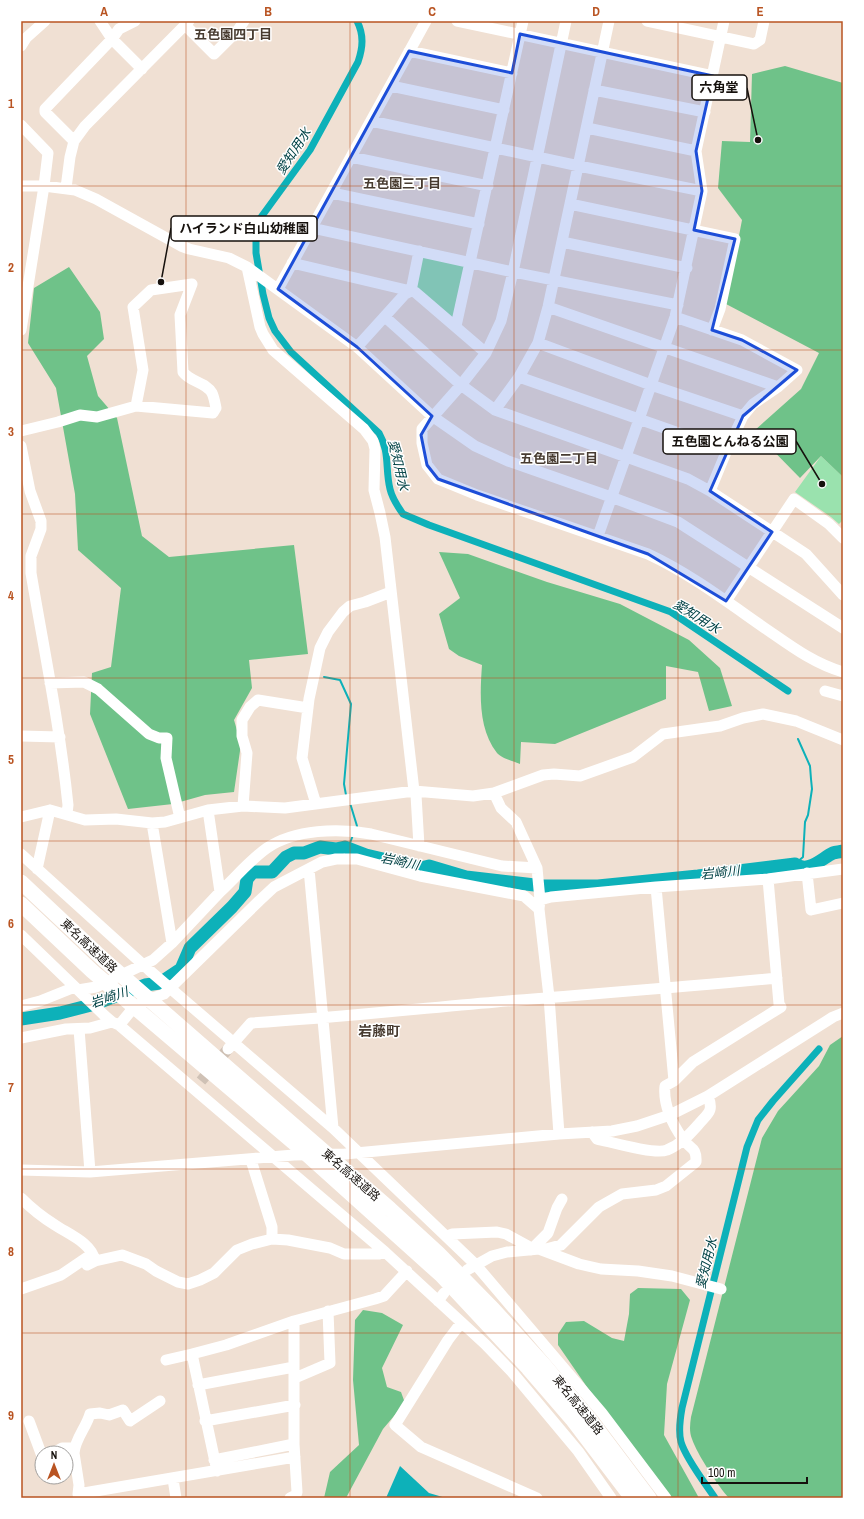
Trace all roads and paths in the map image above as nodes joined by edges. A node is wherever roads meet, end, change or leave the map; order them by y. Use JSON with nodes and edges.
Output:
{"nodes":[{"id":1,"x":45,"y":21,"type":"edge"},
{"id":2,"x":100,"y":21,"type":"edge"},
{"id":3,"x":135,"y":21,"type":"edge"},
{"id":4,"x":244,"y":21,"type":"edge"},
{"id":5,"x":426,"y":21,"type":"edge"},
{"id":6,"x":457,"y":21,"type":"edge"},
{"id":7,"x":523,"y":21,"type":"edge"},
{"id":8,"x":566,"y":21,"type":"edge"},
{"id":9,"x":609,"y":21,"type":"edge"},
{"id":10,"x":647,"y":21,"type":"edge"},
{"id":11,"x":724,"y":21,"type":"edge"},
{"id":12,"x":764,"y":21,"type":"edge"},
{"id":13,"x":187,"y":23,"type":"edge"},
{"id":14,"x":520,"y":34,"type":"junction"},
{"id":15,"x":721,"y":37,"type":"junction"},
{"id":16,"x":112,"y":39,"type":"junction"},
{"id":17,"x":561,"y":43,"type":"junction"},
{"id":18,"x":21,"y":46,"type":"edge"},
{"id":19,"x":409,"y":51,"type":"junction"},
{"id":20,"x":603,"y":52,"type":"junction"},
{"id":21,"x":142,"y":69,"type":"junction"},
{"id":22,"x":512,"y":73,"type":"junction"},
{"id":23,"x":713,"y":76,"type":"junction"},
{"id":24,"x":391,"y":86,"type":"junction"},
{"id":25,"x":594,"y":90,"type":"junction"},
{"id":26,"x":504,"y":110,"type":"junction"},
{"id":27,"x":704,"y":112,"type":"junction"},
{"id":28,"x":371,"y":121,"type":"junction"},
{"id":29,"x":21,"y":125,"type":"edge"},
{"id":30,"x":587,"y":128,"type":"junction"},
{"id":31,"x":74,"y":142,"type":"junction"},
{"id":32,"x":496,"y":148,"type":"junction"},
{"id":33,"x":696,"y":150,"type":"junction"},
{"id":34,"x":352,"y":157,"type":"junction"},
{"id":35,"x":536,"y":157,"type":"junction"},
{"id":36,"x":579,"y":166,"type":"junction"},
{"id":37,"x":21,"y":186,"type":"edge"},
{"id":38,"x":44,"y":186,"type":"junction"},
{"id":39,"x":488,"y":186,"type":"junction"},
{"id":40,"x":66,"y":188,"type":"junction"},
{"id":41,"x":702,"y":191,"type":"junction"},
{"id":42,"x":332,"y":193,"type":"junction"},
{"id":43,"x":570,"y":204,"type":"junction"},
{"id":44,"x":479,"y":224,"type":"junction"},
{"id":45,"x":312,"y":228,"type":"junction"},
{"id":46,"x":694,"y":230,"type":"junction"},
{"id":47,"x":562,"y":242,"type":"junction"},
{"id":48,"x":419,"y":251,"type":"junction"},
{"id":49,"x":470,"y":262,"type":"junction"},
{"id":50,"x":292,"y":263,"type":"junction"},
{"id":51,"x":248,"y":268,"type":"junction"},
{"id":52,"x":687,"y":268,"type":"junction"},
{"id":53,"x":513,"y":272,"type":"junction"},
{"id":54,"x":554,"y":280,"type":"junction"},
{"id":55,"x":278,"y":289,"type":"junction"},
{"id":56,"x":411,"y":291,"type":"junction"},
{"id":57,"x":678,"y":305,"type":"junction"},
{"id":58,"x":548,"y":308,"type":"junction"},
{"id":59,"x":385,"y":317,"type":"junction"},
{"id":60,"x":675,"y":317,"type":"junction"},
{"id":61,"x":456,"y":326,"type":"junction"},
{"id":62,"x":21,"y":330,"type":"edge"},
{"id":63,"x":712,"y":330,"type":"junction"},
{"id":64,"x":538,"y":343,"type":"junction"},
{"id":65,"x":357,"y":347,"type":"junction"},
{"id":66,"x":664,"y":348,"type":"junction"},
{"id":67,"x":486,"y":353,"type":"junction"},
{"id":68,"x":519,"y":376,"type":"junction"},
{"id":69,"x":461,"y":385,"type":"junction"},
{"id":70,"x":651,"y":385,"type":"junction"},
{"id":71,"x":778,"y":387,"type":"junction"},
{"id":72,"x":136,"y":406,"type":"junction"},
{"id":73,"x":495,"y":410,"type":"junction"},
{"id":74,"x":432,"y":416,"type":"junction"},
{"id":75,"x":743,"y":416,"type":"junction"},
{"id":76,"x":639,"y":419,"type":"junction"},
{"id":77,"x":21,"y":431,"type":"edge"},
{"id":78,"x":21,"y":446,"type":"edge"},
{"id":79,"x":727,"y":450,"type":"junction"},
{"id":80,"x":626,"y":456,"type":"junction"},
{"id":81,"x":710,"y":491,"type":"junction"},
{"id":82,"x":611,"y":497,"type":"junction"},
{"id":83,"x":772,"y":532,"type":"junction"},
{"id":84,"x":598,"y":536,"type":"junction"},
{"id":85,"x":843,"y":538,"type":"edge"},
{"id":86,"x":26,"y":556,"type":"edge"},
{"id":87,"x":750,"y":567,"type":"junction"},
{"id":88,"x":391,"y":592,"type":"junction"},
{"id":89,"x":843,"y":595,"type":"edge"},
{"id":90,"x":726,"y":601,"type":"junction"},
{"id":91,"x":843,"y":628,"type":"edge"},
{"id":92,"x":843,"y":672,"type":"edge"},
{"id":93,"x":50,"y":684,"type":"junction"},
{"id":94,"x":825,"y":691,"type":"dead end"},
{"id":95,"x":843,"y":696,"type":"edge"},
{"id":96,"x":308,"y":708,"type":"junction"},
{"id":97,"x":21,"y":736,"type":"edge"},
{"id":98,"x":60,"y":737,"type":"junction"},
{"id":99,"x":843,"y":740,"type":"edge"},
{"id":100,"x":414,"y":791,"type":"junction"},
{"id":101,"x":494,"y":793,"type":"junction"},
{"id":102,"x":316,"y":804,"type":"junction"},
{"id":103,"x":243,"y":806,"type":"junction"},
{"id":104,"x":50,"y":810,"type":"junction"},
{"id":105,"x":208,"y":810,"type":"junction"},
{"id":106,"x":67,"y":814,"type":"junction"},
{"id":107,"x":21,"y":817,"type":"edge"},
{"id":108,"x":180,"y":818,"type":"junction"},
{"id":109,"x":152,"y":823,"type":"junction"},
{"id":110,"x":419,"y":846,"type":"junction"},
{"id":111,"x":21,"y":854,"type":"edge"},
{"id":112,"x":38,"y":869,"type":"junction"},
{"id":113,"x":309,"y":869,"type":"junction"},
{"id":114,"x":843,"y":869,"type":"edge"},
{"id":115,"x":538,"y":873,"type":"junction"},
{"id":116,"x":807,"y":873,"type":"junction"},
{"id":117,"x":768,"y":879,"type":"junction"},
{"id":118,"x":21,"y":882,"type":"edge"},
{"id":119,"x":656,"y":887,"type":"junction"},
{"id":120,"x":220,"y":892,"type":"junction"},
{"id":121,"x":540,"y":902,"type":"junction"},
{"id":122,"x":843,"y":903,"type":"edge"},
{"id":123,"x":21,"y":904,"type":"edge"},
{"id":124,"x":21,"y":907,"type":"edge"},
{"id":125,"x":21,"y":935,"type":"edge"},
{"id":126,"x":172,"y":943,"type":"junction"},
{"id":127,"x":68,"y":948,"type":"junction"},
{"id":128,"x":146,"y":967,"type":"junction"},
{"id":129,"x":777,"y":978,"type":"junction"},
{"id":130,"x":167,"y":986,"type":"junction"},
{"id":131,"x":665,"y":989,"type":"junction"},
{"id":132,"x":79,"y":990,"type":"junction"},
{"id":133,"x":549,"y":997,"type":"junction"},
{"id":134,"x":21,"y":1006,"type":"edge"},
{"id":135,"x":843,"y":1013,"type":"edge"},
{"id":136,"x":323,"y":1018,"type":"junction"},
{"id":137,"x":112,"y":1021,"type":"junction"},
{"id":138,"x":79,"y":1029,"type":"junction"},
{"id":139,"x":21,"y":1038,"type":"edge"},
{"id":140,"x":231,"y":1046,"type":"junction"},
{"id":141,"x":674,"y":1081,"type":"junction"},
{"id":142,"x":708,"y":1096,"type":"junction"},
{"id":143,"x":670,"y":1115,"type":"junction"},
{"id":144,"x":333,"y":1128,"type":"junction"},
{"id":145,"x":592,"y":1132,"type":"junction"},
{"id":146,"x":559,"y":1134,"type":"junction"},
{"id":147,"x":300,"y":1139,"type":"junction"},
{"id":148,"x":683,"y":1140,"type":"junction"},
{"id":149,"x":358,"y":1152,"type":"junction"},
{"id":150,"x":276,"y":1158,"type":"junction"},
{"id":151,"x":251,"y":1160,"type":"junction"},
{"id":152,"x":21,"y":1170,"type":"edge"},
{"id":153,"x":90,"y":1172,"type":"junction"},
{"id":154,"x":345,"y":1179,"type":"junction"},
{"id":155,"x":21,"y":1198,"type":"edge"},
{"id":156,"x":562,"y":1198,"type":"dead end"},
{"id":157,"x":447,"y":1236,"type":"junction"},
{"id":158,"x":272,"y":1239,"type":"junction"},
{"id":159,"x":537,"y":1250,"type":"junction"},
{"id":160,"x":386,"y":1252,"type":"junction"},
{"id":161,"x":92,"y":1261,"type":"junction"},
{"id":162,"x":472,"y":1267,"type":"junction"},
{"id":163,"x":407,"y":1271,"type":"junction"},
{"id":164,"x":21,"y":1289,"type":"edge"},
{"id":165,"x":721,"y":1289,"type":"dead end"},
{"id":166,"x":328,"y":1311,"type":"junction"},
{"id":167,"x":294,"y":1322,"type":"junction"},
{"id":168,"x":461,"y":1323,"type":"junction"},
{"id":169,"x":192,"y":1354,"type":"junction"},
{"id":170,"x":166,"y":1360,"type":"dead end"},
{"id":171,"x":294,"y":1372,"type":"junction"},
{"id":172,"x":198,"y":1385,"type":"junction"},
{"id":173,"x":160,"y":1401,"type":"dead end"},
{"id":174,"x":295,"y":1405,"type":"junction"},
{"id":175,"x":205,"y":1420,"type":"junction"},
{"id":176,"x":29,"y":1421,"type":"dead end"},
{"id":177,"x":294,"y":1444,"type":"junction"},
{"id":178,"x":38,"y":1445,"type":"edge"},
{"id":179,"x":74,"y":1448,"type":"edge"},
{"id":180,"x":74,"y":1453,"type":"edge"},
{"id":181,"x":295,"y":1457,"type":"junction"},
{"id":182,"x":215,"y":1465,"type":"junction"},
{"id":183,"x":173,"y":1479,"type":"junction"},
{"id":184,"x":79,"y":1496,"type":"edge"},
{"id":185,"x":176,"y":1498,"type":"edge"},
{"id":186,"x":290,"y":1498,"type":"edge"},
{"id":187,"x":537,"y":1498,"type":"edge"},
{"id":188,"x":611,"y":1498,"type":"edge"},
{"id":189,"x":632,"y":1498,"type":"edge"},
{"id":190,"x":649,"y":1498,"type":"edge"},
{"id":191,"x":666,"y":1498,"type":"edge"}],
"edges":[{"from":1,"to":18,"type":"street"},
{"from":2,"to":16,"type":"street"},
{"from":3,"to":16,"type":"street"},
{"from":4,"to":13,"type":"street"},
{"from":5,"to":19,"type":"street"},
{"from":6,"to":14,"type":"street"},
{"from":7,"to":14,"type":"street"},
{"from":8,"to":17,"type":"street"},
{"from":9,"to":20,"type":"street"},
{"from":10,"to":15,"type":"street"},
{"from":11,"to":15,"type":"street"},
{"from":12,"to":15,"type":"street"},
{"from":13,"to":21,"type":"street"},
{"from":14,"to":17,"type":"street"},
{"from":14,"to":22,"type":"street"},
{"from":15,"to":23,"type":"street"},
{"from":16,"to":21,"type":"street"},
{"from":16,"to":31,"type":"street"},
{"from":17,"to":20,"type":"street"},
{"from":17,"to":35,"type":"street"},
{"from":19,"to":22,"type":"street"},
{"from":19,"to":24,"type":"street"},
{"from":20,"to":23,"type":"street"},
{"from":20,"to":25,"type":"street"},
{"from":21,"to":31,"type":"street"},
{"from":22,"to":26,"type":"street"},
{"from":23,"to":27,"type":"street"},
{"from":24,"to":26,"type":"street"},
{"from":24,"to":28,"type":"street"},
{"from":25,"to":27,"type":"street"},
{"from":25,"to":30,"type":"street"},
{"from":26,"to":32,"type":"street"},
{"from":27,"to":33,"type":"street"},
{"from":28,"to":32,"type":"street"},
{"from":28,"to":34,"type":"street"},
{"from":29,"to":38,"type":"street"},
{"from":30,"to":33,"type":"street"},
{"from":30,"to":36,"type":"street"},
{"from":31,"to":40,"type":"street"},
{"from":32,"to":35,"type":"street"},
{"from":32,"to":39,"type":"street"},
{"from":33,"to":41,"type":"street"},
{"from":34,"to":39,"type":"street"},
{"from":34,"to":42,"type":"street"},
{"from":35,"to":36,"type":"street"},
{"from":35,"to":53,"type":"street"},
{"from":36,"to":41,"type":"street"},
{"from":36,"to":43,"type":"street"},
{"from":37,"to":38,"type":"street"},
{"from":38,"to":40,"type":"street"},
{"from":38,"to":62,"type":"street"},
{"from":39,"to":44,"type":"street"},
{"from":40,"to":51,"type":"street"},
{"from":41,"to":46,"type":"street"},
{"from":42,"to":44,"type":"street"},
{"from":42,"to":45,"type":"street"},
{"from":43,"to":46,"type":"street"},
{"from":43,"to":47,"type":"street"},
{"from":44,"to":49,"type":"street"},
{"from":45,"to":48,"type":"street"},
{"from":45,"to":50,"type":"street"},
{"from":46,"to":52,"type":"street"},
{"from":46,"to":63,"type":"street"},
{"from":47,"to":52,"type":"street"},
{"from":47,"to":54,"type":"street"},
{"from":48,"to":49,"type":"street"},
{"from":48,"to":56,"type":"street"},
{"from":49,"to":53,"type":"street"},
{"from":49,"to":61,"type":"street"},
{"from":50,"to":55,"type":"street"},
{"from":50,"to":56,"type":"street"},
{"from":51,"to":55,"type":"street"},
{"from":51,"to":88,"type":"street"},
{"from":52,"to":57,"type":"street"},
{"from":53,"to":54,"type":"street"},
{"from":53,"to":67,"type":"street"},
{"from":54,"to":57,"type":"street"},
{"from":54,"to":58,"type":"street"},
{"from":55,"to":65,"type":"street"},
{"from":56,"to":59,"type":"street"},
{"from":56,"to":61,"type":"street"},
{"from":57,"to":60,"type":"street"},
{"from":58,"to":64,"type":"street"},
{"from":58,"to":66,"type":"street"},
{"from":59,"to":65,"type":"street"},
{"from":59,"to":69,"type":"street"},
{"from":60,"to":63,"type":"street"},
{"from":60,"to":66,"type":"street"},
{"from":61,"to":67,"type":"street"},
{"from":63,"to":71,"type":"street"},
{"from":64,"to":68,"type":"street"},
{"from":64,"to":70,"type":"street"},
{"from":65,"to":74,"type":"street"},
{"from":66,"to":70,"type":"street"},
{"from":66,"to":71,"type":"street"},
{"from":67,"to":69,"type":"street"},
{"from":68,"to":73,"type":"street"},
{"from":68,"to":76,"type":"street"},
{"from":69,"to":73,"type":"street"},
{"from":69,"to":74,"type":"street"},
{"from":70,"to":75,"type":"street"},
{"from":70,"to":76,"type":"street"},
{"from":71,"to":75,"type":"street"},
{"from":72,"to":72,"type":"street"},
{"from":72,"to":77,"type":"street"},
{"from":73,"to":80,"type":"street"},
{"from":74,"to":82,"type":"street"},
{"from":74,"to":84,"type":"street"},
{"from":75,"to":79,"type":"street"},
{"from":76,"to":79,"type":"street"},
{"from":76,"to":80,"type":"street"},
{"from":78,"to":86,"type":"street"},
{"from":79,"to":81,"type":"street"},
{"from":80,"to":81,"type":"street"},
{"from":80,"to":82,"type":"street"},
{"from":81,"to":83,"type":"street"},
{"from":82,"to":84,"type":"street"},
{"from":82,"to":87,"type":"street"},
{"from":83,"to":85,"type":"street"},
{"from":83,"to":87,"type":"street"},
{"from":83,"to":89,"type":"street"},
{"from":84,"to":90,"type":"street"},
{"from":86,"to":93,"type":"street"},
{"from":87,"to":90,"type":"street"},
{"from":87,"to":91,"type":"street"},
{"from":88,"to":96,"type":"street"},
{"from":88,"to":100,"type":"street"},
{"from":90,"to":92,"type":"street"},
{"from":93,"to":98,"type":"street"},
{"from":93,"to":108,"type":"street"},
{"from":94,"to":95,"type":"street"},
{"from":96,"to":102,"type":"street"},
{"from":96,"to":103,"type":"street"},
{"from":97,"to":98,"type":"street"},
{"from":98,"to":106,"type":"street"},
{"from":99,"to":101,"type":"street"},
{"from":100,"to":101,"type":"street"},
{"from":100,"to":102,"type":"street"},
{"from":100,"to":110,"type":"street"},
{"from":101,"to":115,"type":"street"},
{"from":102,"to":103,"type":"street"},
{"from":103,"to":105,"type":"street"},
{"from":104,"to":106,"type":"street"},
{"from":104,"to":107,"type":"street"},
{"from":104,"to":112,"type":"street"},
{"from":105,"to":108,"type":"street"},
{"from":105,"to":120,"type":"street"},
{"from":106,"to":109,"type":"street"},
{"from":108,"to":109,"type":"street"},
{"from":109,"to":126,"type":"street"},
{"from":110,"to":115,"type":"street"},
{"from":110,"to":120,"type":"street"},
{"from":111,"to":112,"type":"street"},
{"from":112,"to":128,"type":"street"},
{"from":113,"to":121,"type":"street"},
{"from":113,"to":130,"type":"street"},
{"from":113,"to":136,"type":"street"},
{"from":114,"to":116,"type":"street"},
{"from":115,"to":121,"type":"street"},
{"from":116,"to":117,"type":"street"},
{"from":116,"to":122,"type":"street"},
{"from":117,"to":119,"type":"street"},
{"from":117,"to":129,"type":"street"},
{"from":118,"to":147,"type":"highway","name":"東名高速道路"},
{"from":119,"to":121,"type":"street"},
{"from":119,"to":131,"type":"street"},
{"from":120,"to":126,"type":"street"},
{"from":121,"to":133,"type":"street"},
{"from":123,"to":127,"type":"highway","name":"東名高速道路"},
{"from":124,"to":127,"type":"highway"},
{"from":125,"to":132,"type":"street"},
{"from":126,"to":128,"type":"street"},
{"from":127,"to":147,"type":"highway","name":"東名高速道路"},
{"from":128,"to":130,"type":"street"},
{"from":128,"to":132,"type":"street"},
{"from":129,"to":131,"type":"street"},
{"from":129,"to":141,"type":"street"},
{"from":130,"to":137,"type":"street"},
{"from":130,"to":140,"type":"street"},
{"from":131,"to":133,"type":"street"},
{"from":131,"to":141,"type":"street"},
{"from":132,"to":134,"type":"street"},
{"from":132,"to":137,"type":"street"},
{"from":133,"to":136,"type":"street"},
{"from":133,"to":146,"type":"street"},
{"from":135,"to":142,"type":"street"},
{"from":136,"to":140,"type":"street"},
{"from":136,"to":144,"type":"street"},
{"from":137,"to":138,"type":"street"},
{"from":137,"to":150,"type":"street"},
{"from":138,"to":139,"type":"street"},
{"from":138,"to":153,"type":"street"},
{"from":140,"to":144,"type":"street"},
{"from":141,"to":143,"type":"street"},
{"from":142,"to":143,"type":"street"},
{"from":142,"to":148,"type":"street"},
{"from":143,"to":145,"type":"street"},
{"from":143,"to":148,"type":"street"},
{"from":144,"to":149,"type":"street"},
{"from":145,"to":146,"type":"street"},
{"from":145,"to":148,"type":"street"},
{"from":146,"to":149,"type":"street"},
{"from":147,"to":154,"type":"highway","name":"東名高速道路"},
{"from":148,"to":159,"type":"street"},
{"from":149,"to":150,"type":"street"},
{"from":149,"to":157,"type":"street"},
{"from":150,"to":151,"type":"street"},
{"from":150,"to":160,"type":"street"},
{"from":151,"to":153,"type":"street"},
{"from":151,"to":158,"type":"street"},
{"from":152,"to":153,"type":"street"},
{"from":154,"to":189,"type":"highway","name":"東名高速道路"},
{"from":154,"to":190,"type":"highway","name":"東名高速道路"},
{"from":155,"to":161,"type":"street"},
{"from":156,"to":159,"type":"street"},
{"from":157,"to":159,"type":"street"},
{"from":157,"to":162,"type":"street"},
{"from":158,"to":160,"type":"street"},
{"from":158,"to":161,"type":"street"},
{"from":159,"to":162,"type":"street"},
{"from":159,"to":165,"type":"street"},
{"from":160,"to":163,"type":"street"},
{"from":161,"to":164,"type":"street"},
{"from":162,"to":191,"type":"street"},
{"from":163,"to":166,"type":"street"},
{"from":163,"to":168,"type":"street"},
{"from":166,"to":167,"type":"street"},
{"from":166,"to":171,"type":"street"},
{"from":167,"to":169,"type":"street"},
{"from":167,"to":171,"type":"street"},
{"from":168,"to":187,"type":"street"},
{"from":168,"to":188,"type":"street"},
{"from":169,"to":170,"type":"street"},
{"from":169,"to":172,"type":"street"},
{"from":171,"to":172,"type":"street"},
{"from":171,"to":174,"type":"street"},
{"from":172,"to":175,"type":"street"},
{"from":173,"to":179,"type":"street"},
{"from":174,"to":175,"type":"street"},
{"from":174,"to":177,"type":"street"},
{"from":175,"to":182,"type":"street"},
{"from":176,"to":178,"type":"street"},
{"from":177,"to":181,"type":"street"},
{"from":177,"to":182,"type":"street"},
{"from":180,"to":184,"type":"street"},
{"from":181,"to":182,"type":"street"},
{"from":181,"to":186,"type":"street"},
{"from":182,"to":183,"type":"street"},
{"from":183,"to":184,"type":"street"},
{"from":183,"to":185,"type":"street"}]}
